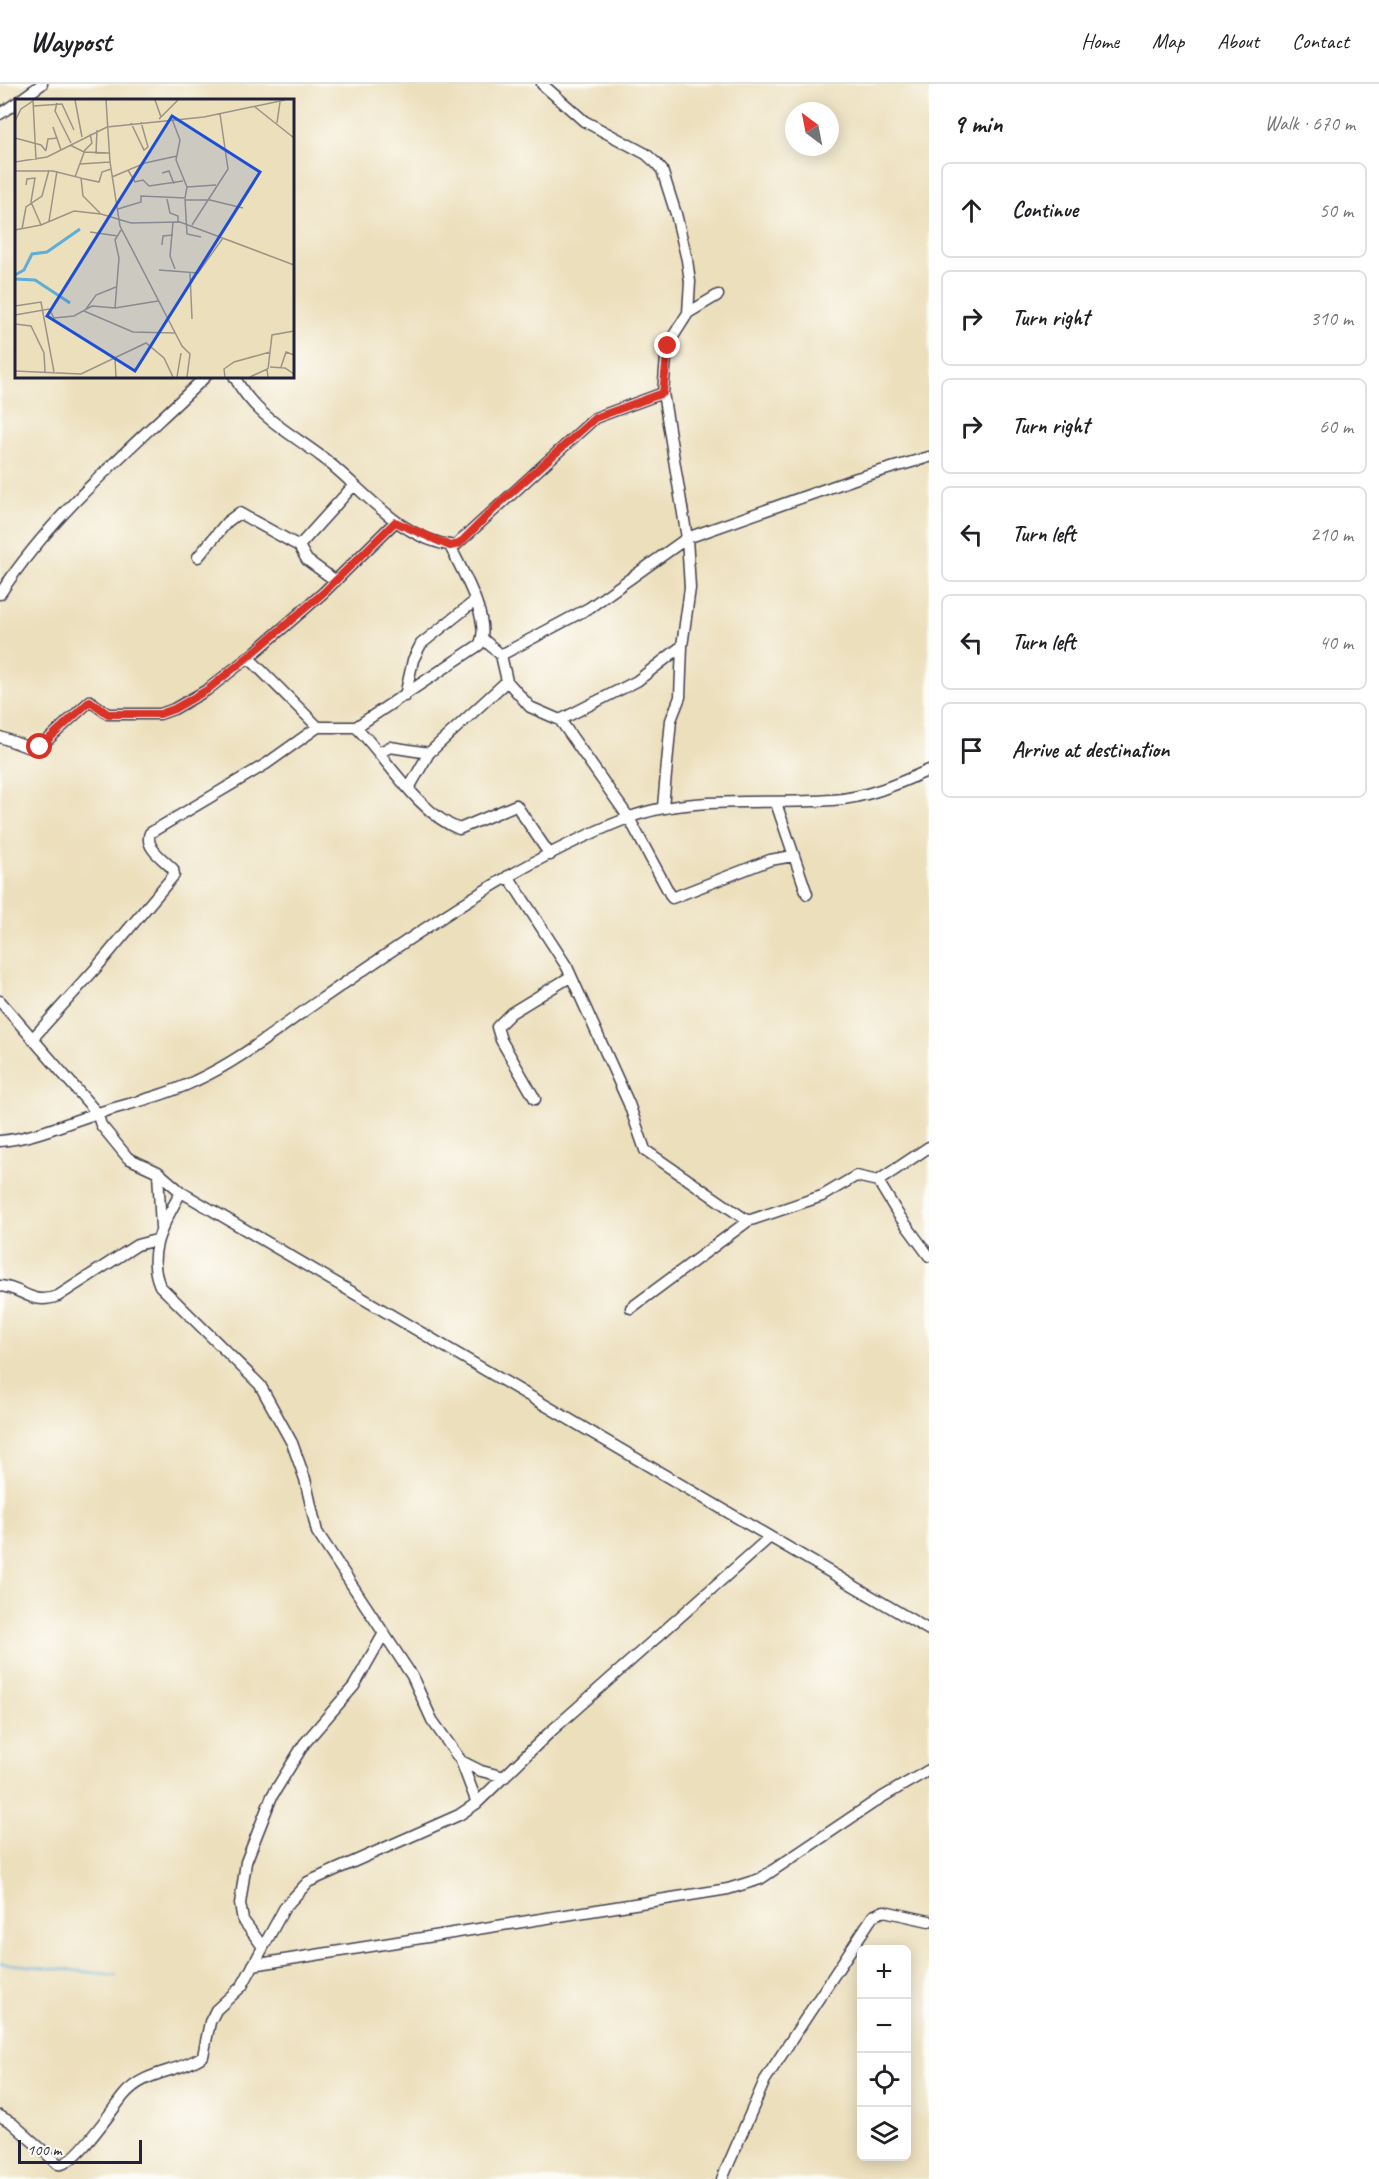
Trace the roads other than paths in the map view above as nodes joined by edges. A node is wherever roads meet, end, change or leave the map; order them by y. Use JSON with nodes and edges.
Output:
{"nodes":[{"id":1,"x":42,"y":84,"type":"edge"},
{"id":2,"x":542,"y":84,"type":"edge"},
{"id":3,"x":22,"y":99,"type":"edge"},
{"id":4,"x":15,"y":104,"type":"edge"},
{"id":5,"x":0,"y":114,"type":"edge"},
{"id":6,"x":718,"y":295,"type":"dead end"},
{"id":7,"x":688,"y":314,"type":"junction"},
{"id":8,"x":204,"y":378,"type":"edge"},
{"id":9,"x":235,"y":378,"type":"edge"},
{"id":10,"x":663,"y":393,"type":"junction"},
{"id":11,"x":929,"y":457,"type":"edge"},
{"id":12,"x":354,"y":485,"type":"junction"},
{"id":13,"x":395,"y":522,"type":"junction"},
{"id":14,"x":687,"y":538,"type":"junction"},
{"id":15,"x":299,"y":546,"type":"junction"},
{"id":16,"x":450,"y":546,"type":"junction"},
{"id":17,"x":198,"y":557,"type":"dead end"},
{"id":18,"x":336,"y":581,"type":"junction"},
{"id":19,"x":0,"y":594,"type":"edge"},
{"id":20,"x":475,"y":601,"type":"junction"},
{"id":21,"x":483,"y":639,"type":"junction"},
{"id":22,"x":682,"y":646,"type":"junction"},
{"id":23,"x":501,"y":655,"type":"junction"},
{"id":24,"x":248,"y":657,"type":"junction"},
{"id":25,"x":507,"y":681,"type":"junction"},
{"id":26,"x":405,"y":696,"type":"junction"},
{"id":27,"x":560,"y":720,"type":"junction"},
{"id":28,"x":318,"y":727,"type":"junction"},
{"id":29,"x":356,"y":727,"type":"junction"},
{"id":30,"x":0,"y":737,"type":"edge"},
{"id":31,"x":379,"y":753,"type":"junction"},
{"id":32,"x":429,"y":753,"type":"junction"},
{"id":33,"x":929,"y":770,"type":"edge"},
{"id":34,"x":409,"y":788,"type":"junction"},
{"id":35,"x":776,"y":803,"type":"junction"},
{"id":36,"x":663,"y":807,"type":"junction"},
{"id":37,"x":629,"y":818,"type":"junction"},
{"id":38,"x":550,"y":855,"type":"junction"},
{"id":39,"x":792,"y":856,"type":"junction"},
{"id":40,"x":508,"y":876,"type":"junction"},
{"id":41,"x":807,"y":894,"type":"dead end"},
{"id":42,"x":570,"y":977,"type":"junction"},
{"id":43,"x":0,"y":1001,"type":"edge"},
{"id":44,"x":33,"y":1038,"type":"junction"},
{"id":45,"x":536,"y":1099,"type":"dead end"},
{"id":46,"x":97,"y":1113,"type":"junction"},
{"id":47,"x":0,"y":1141,"type":"edge"},
{"id":48,"x":929,"y":1147,"type":"edge"},
{"id":49,"x":158,"y":1172,"type":"junction"},
{"id":50,"x":878,"y":1180,"type":"junction"},
{"id":51,"x":181,"y":1192,"type":"junction"},
{"id":52,"x":748,"y":1221,"type":"junction"},
{"id":53,"x":161,"y":1229,"type":"junction"},
{"id":54,"x":156,"y":1240,"type":"junction"},
{"id":55,"x":929,"y":1256,"type":"edge"},
{"id":56,"x":0,"y":1286,"type":"edge"},
{"id":57,"x":631,"y":1308,"type":"dead end"},
{"id":58,"x":771,"y":1537,"type":"junction"},
{"id":59,"x":929,"y":1630,"type":"edge"},
{"id":60,"x":383,"y":1635,"type":"junction"},
{"id":61,"x":461,"y":1761,"type":"junction"},
{"id":62,"x":929,"y":1770,"type":"edge"},
{"id":63,"x":505,"y":1777,"type":"junction"},
{"id":64,"x":477,"y":1803,"type":"junction"},
{"id":65,"x":929,"y":1921,"type":"edge"},
{"id":66,"x":263,"y":1947,"type":"junction"},
{"id":67,"x":253,"y":1965,"type":"junction"},
{"id":68,"x":0,"y":2116,"type":"edge"},
{"id":69,"x":722,"y":2179,"type":"edge"}],
"edges":[{"from":1,"to":3,"type":"street"},
{"from":2,"to":7,"type":"street"},
{"from":4,"to":5,"type":"street"},
{"from":6,"to":7,"type":"street"},
{"from":7,"to":10,"type":"street"},
{"from":8,"to":19,"type":"street"},
{"from":9,"to":12,"type":"street"},
{"from":10,"to":14,"type":"street"},
{"from":10,"to":16,"type":"street"},
{"from":11,"to":14,"type":"street"},
{"from":12,"to":13,"type":"street"},
{"from":12,"to":15,"type":"street"},
{"from":13,"to":16,"type":"street"},
{"from":13,"to":18,"type":"street"},
{"from":14,"to":22,"type":"street"},
{"from":14,"to":23,"type":"street"},
{"from":15,"to":17,"type":"street"},
{"from":15,"to":18,"type":"street"},
{"from":16,"to":20,"type":"street"},
{"from":18,"to":24,"type":"street"},
{"from":20,"to":21,"type":"street"},
{"from":20,"to":26,"type":"street"},
{"from":21,"to":23,"type":"street"},
{"from":21,"to":26,"type":"street"},
{"from":22,"to":27,"type":"street"},
{"from":22,"to":36,"type":"street"},
{"from":23,"to":25,"type":"street"},
{"from":24,"to":28,"type":"street"},
{"from":24,"to":30,"type":"street"},
{"from":25,"to":27,"type":"street"},
{"from":25,"to":32,"type":"street"},
{"from":26,"to":29,"type":"street"},
{"from":27,"to":37,"type":"street"},
{"from":28,"to":29,"type":"street"},
{"from":28,"to":44,"type":"street"},
{"from":29,"to":31,"type":"street"},
{"from":31,"to":32,"type":"street"},
{"from":31,"to":34,"type":"street"},
{"from":32,"to":34,"type":"street"},
{"from":33,"to":35,"type":"street"},
{"from":34,"to":38,"type":"street"},
{"from":35,"to":36,"type":"street"},
{"from":35,"to":39,"type":"street"},
{"from":36,"to":37,"type":"street"},
{"from":37,"to":38,"type":"street"},
{"from":37,"to":39,"type":"street"},
{"from":38,"to":40,"type":"street"},
{"from":39,"to":41,"type":"street"},
{"from":40,"to":42,"type":"street"},
{"from":40,"to":46,"type":"street"},
{"from":42,"to":45,"type":"street"},
{"from":42,"to":52,"type":"street"},
{"from":43,"to":44,"type":"street"},
{"from":44,"to":46,"type":"street"},
{"from":46,"to":47,"type":"street"},
{"from":46,"to":49,"type":"street"},
{"from":48,"to":50,"type":"street"},
{"from":49,"to":51,"type":"street"},
{"from":49,"to":53,"type":"street"},
{"from":50,"to":52,"type":"street"},
{"from":50,"to":55,"type":"street"},
{"from":51,"to":53,"type":"street"},
{"from":51,"to":58,"type":"street"},
{"from":52,"to":57,"type":"street"},
{"from":53,"to":54,"type":"street"},
{"from":54,"to":56,"type":"street"},
{"from":54,"to":60,"type":"street"},
{"from":58,"to":59,"type":"street"},
{"from":58,"to":63,"type":"street"},
{"from":60,"to":61,"type":"street"},
{"from":60,"to":66,"type":"street"},
{"from":61,"to":63,"type":"street"},
{"from":61,"to":64,"type":"street"},
{"from":62,"to":67,"type":"street"},
{"from":63,"to":64,"type":"street"},
{"from":64,"to":66,"type":"street"},
{"from":65,"to":69,"type":"street"},
{"from":66,"to":67,"type":"street"},
{"from":67,"to":68,"type":"street"}]}
